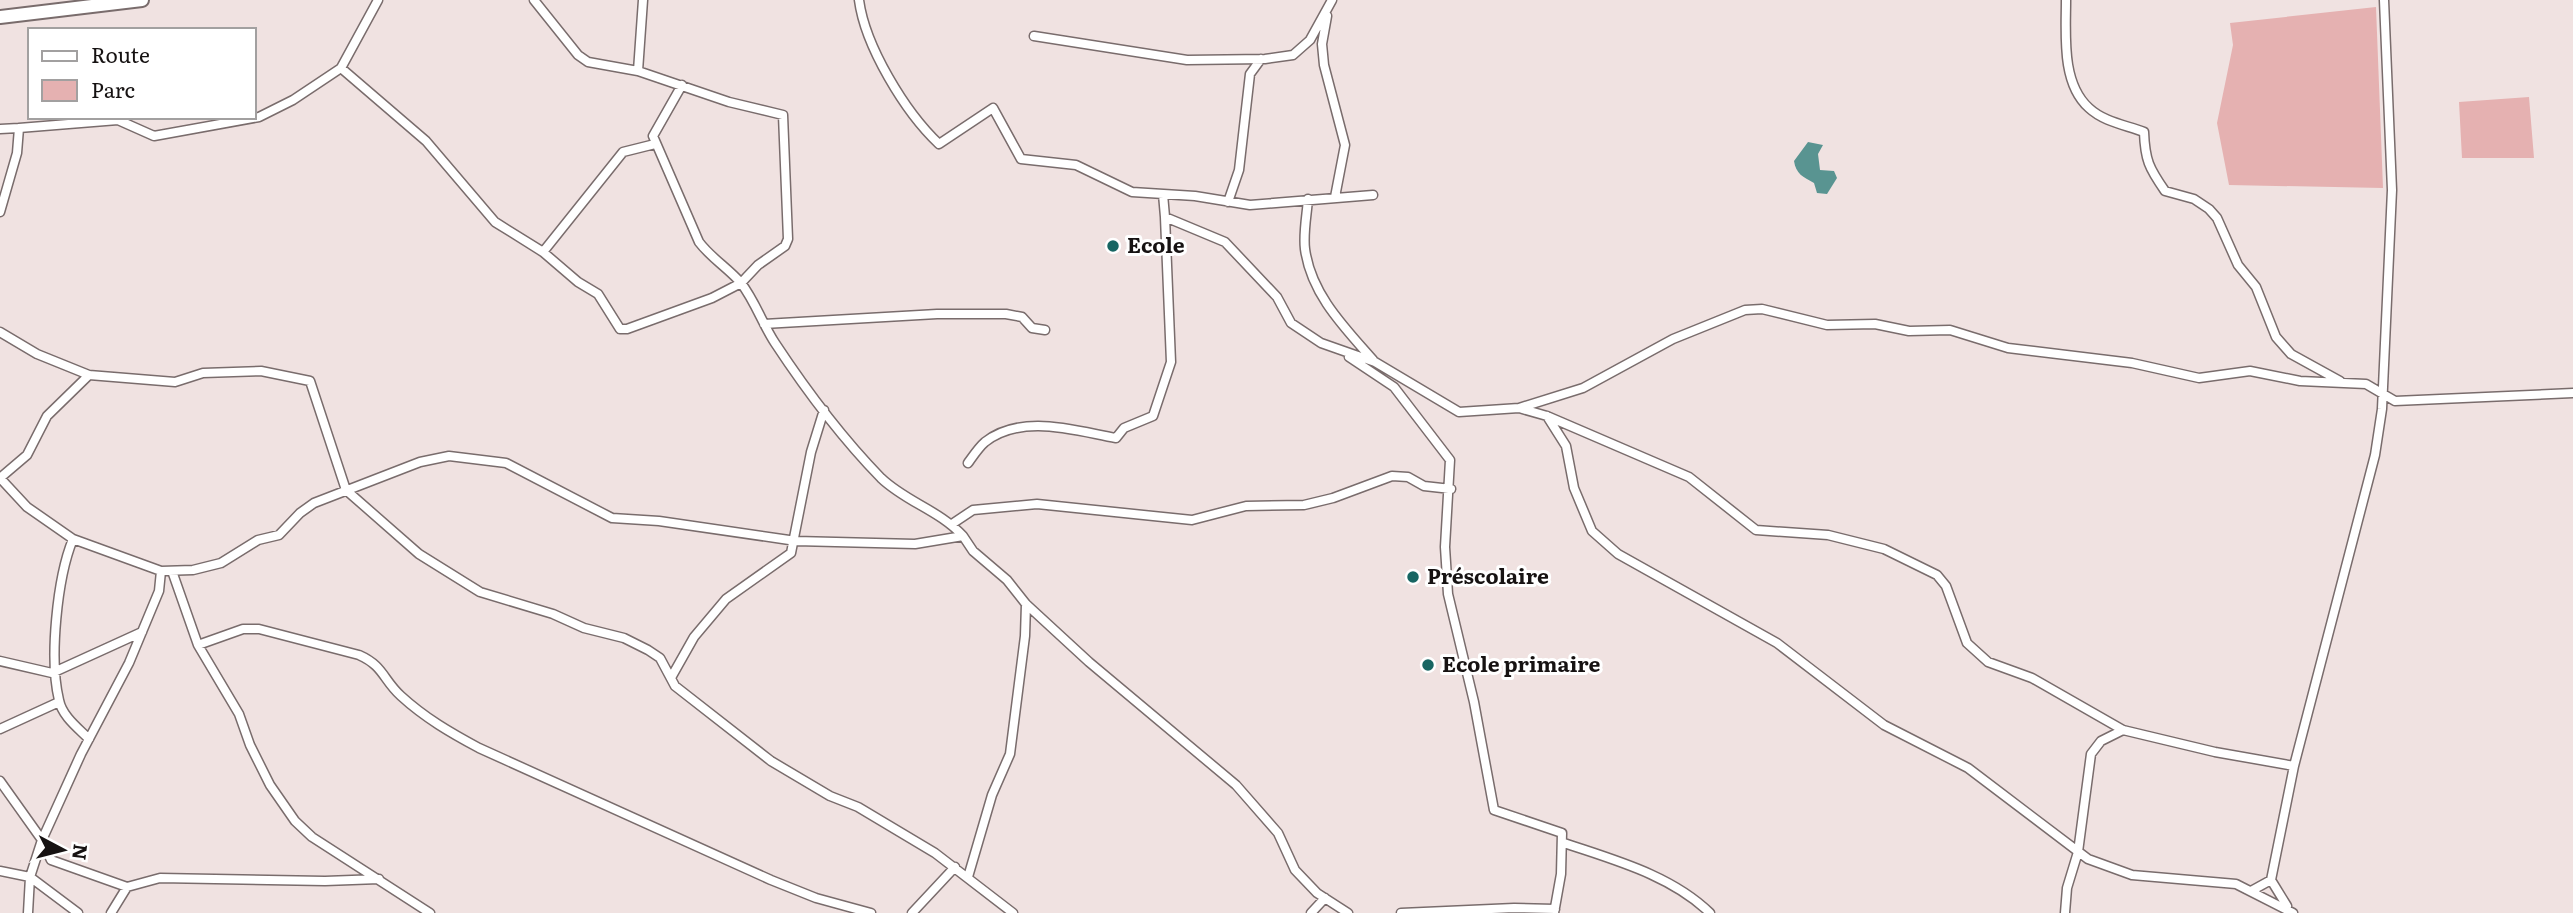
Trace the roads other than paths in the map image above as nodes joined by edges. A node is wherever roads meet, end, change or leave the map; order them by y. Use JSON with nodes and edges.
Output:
{"nodes":[{"id":1,"x":142,"y":0,"type":"edge"},
{"id":2,"x":378,"y":0,"type":"edge"},
{"id":3,"x":534,"y":0,"type":"edge"},
{"id":4,"x":643,"y":0,"type":"edge"},
{"id":5,"x":859,"y":0,"type":"edge"},
{"id":6,"x":1332,"y":0,"type":"edge"},
{"id":7,"x":2066,"y":0,"type":"edge"},
{"id":8,"x":2384,"y":0,"type":"edge"},
{"id":9,"x":79,"y":4,"type":"edge"},
{"id":10,"x":1328,"y":12,"type":"junction"},
{"id":11,"x":0,"y":17,"type":"edge"},
{"id":12,"x":1034,"y":36,"type":"dead end"},
{"id":13,"x":1261,"y":59,"type":"junction"},
{"id":14,"x":341,"y":68,"type":"junction"},
{"id":15,"x":638,"y":71,"type":"junction"},
{"id":16,"x":682,"y":85,"type":"junction"},
{"id":17,"x":256,"y":117,"type":"edge"},
{"id":18,"x":241,"y":119,"type":"edge"},
{"id":19,"x":19,"y":128,"type":"junction"},
{"id":20,"x":0,"y":129,"type":"edge"},
{"id":21,"x":655,"y":144,"type":"junction"},
{"id":22,"x":1163,"y":194,"type":"junction"},
{"id":23,"x":1373,"y":195,"type":"dead end"},
{"id":24,"x":1335,"y":198,"type":"junction"},
{"id":25,"x":1308,"y":199,"type":"junction"},
{"id":26,"x":1228,"y":202,"type":"junction"},
{"id":27,"x":0,"y":212,"type":"edge"},
{"id":28,"x":1165,"y":217,"type":"junction"},
{"id":29,"x":543,"y":252,"type":"junction"},
{"id":30,"x":741,"y":283,"type":"junction"},
{"id":31,"x":764,"y":324,"type":"junction"},
{"id":32,"x":1045,"y":330,"type":"dead end"},
{"id":33,"x":0,"y":332,"type":"edge"},
{"id":34,"x":1343,"y":352,"type":"junction"},
{"id":35,"x":1376,"y":362,"type":"junction"},
{"id":36,"x":89,"y":375,"type":"junction"},
{"id":37,"x":2341,"y":381,"type":"junction"},
{"id":38,"x":2382,"y":393,"type":"junction"},
{"id":39,"x":2573,"y":393,"type":"edge"},
{"id":40,"x":1519,"y":408,"type":"junction"},
{"id":41,"x":824,"y":410,"type":"junction"},
{"id":42,"x":1547,"y":416,"type":"junction"},
{"id":43,"x":968,"y":463,"type":"dead end"},
{"id":44,"x":1451,"y":489,"type":"junction"},
{"id":45,"x":346,"y":491,"type":"junction"},
{"id":46,"x":952,"y":524,"type":"junction"},
{"id":47,"x":963,"y":536,"type":"junction"},
{"id":48,"x":73,"y":539,"type":"junction"},
{"id":49,"x":796,"y":541,"type":"junction"},
{"id":50,"x":161,"y":571,"type":"junction"},
{"id":51,"x":172,"y":571,"type":"junction"},
{"id":52,"x":1026,"y":604,"type":"junction"},
{"id":53,"x":142,"y":632,"type":"junction"},
{"id":54,"x":198,"y":645,"type":"junction"},
{"id":55,"x":0,"y":661,"type":"edge"},
{"id":56,"x":57,"y":670,"type":"junction"},
{"id":57,"x":671,"y":676,"type":"junction"},
{"id":58,"x":59,"y":702,"type":"junction"},
{"id":59,"x":0,"y":729,"type":"edge"},
{"id":60,"x":2123,"y":730,"type":"junction"},
{"id":61,"x":89,"y":738,"type":"junction"},
{"id":62,"x":2294,"y":766,"type":"junction"},
{"id":63,"x":0,"y":781,"type":"edge"},
{"id":64,"x":42,"y":840,"type":"junction"},
{"id":65,"x":1564,"y":843,"type":"junction"},
{"id":66,"x":2078,"y":852,"type":"junction"},
{"id":67,"x":954,"y":867,"type":"junction"},
{"id":68,"x":0,"y":871,"type":"edge"},
{"id":69,"x":30,"y":877,"type":"junction"},
{"id":70,"x":968,"y":877,"type":"junction"},
{"id":71,"x":379,"y":879,"type":"junction"},
{"id":72,"x":2271,"y":880,"type":"junction"},
{"id":73,"x":127,"y":887,"type":"junction"},
{"id":74,"x":2251,"y":891,"type":"junction"},
{"id":75,"x":1325,"y":898,"type":"junction"},
{"id":76,"x":1555,"y":911,"type":"edge"},
{"id":77,"x":2292,"y":912,"type":"edge"},
{"id":78,"x":28,"y":913,"type":"edge"},
{"id":79,"x":78,"y":913,"type":"edge"},
{"id":80,"x":111,"y":913,"type":"edge"},
{"id":81,"x":430,"y":913,"type":"edge"},
{"id":82,"x":871,"y":913,"type":"edge"},
{"id":83,"x":912,"y":913,"type":"edge"},
{"id":84,"x":1013,"y":913,"type":"edge"},
{"id":85,"x":1311,"y":913,"type":"edge"},
{"id":86,"x":1348,"y":913,"type":"edge"},
{"id":87,"x":1401,"y":913,"type":"edge"},
{"id":88,"x":1710,"y":913,"type":"edge"},
{"id":89,"x":2065,"y":913,"type":"edge"}],
"edges":[{"from":1,"to":9,"type":"main road"},
{"from":2,"to":14,"type":"street"},
{"from":3,"to":15,"type":"street"},
{"from":4,"to":15,"type":"street"},
{"from":5,"to":22,"type":"street"},
{"from":6,"to":10,"type":"street"},
{"from":7,"to":37,"type":"street"},
{"from":8,"to":38,"type":"street"},
{"from":9,"to":11,"type":"main road"},
{"from":10,"to":13,"type":"street"},
{"from":10,"to":24,"type":"street"},
{"from":12,"to":13,"type":"street"},
{"from":13,"to":26,"type":"street"},
{"from":14,"to":17,"type":"street"},
{"from":14,"to":29,"type":"street"},
{"from":15,"to":16,"type":"street"},
{"from":16,"to":21,"type":"street"},
{"from":16,"to":30,"type":"street"},
{"from":18,"to":19,"type":"street"},
{"from":19,"to":20,"type":"street"},
{"from":19,"to":27,"type":"street"},
{"from":21,"to":29,"type":"street"},
{"from":21,"to":30,"type":"street"},
{"from":22,"to":26,"type":"street"},
{"from":22,"to":28,"type":"street"},
{"from":23,"to":24,"type":"street"},
{"from":24,"to":25,"type":"street"},
{"from":25,"to":26,"type":"street"},
{"from":25,"to":35,"type":"street"},
{"from":28,"to":34,"type":"street"},
{"from":28,"to":43,"type":"street"},
{"from":29,"to":30,"type":"street"},
{"from":30,"to":31,"type":"street"},
{"from":31,"to":32,"type":"street"},
{"from":31,"to":41,"type":"street"},
{"from":33,"to":36,"type":"street"},
{"from":34,"to":35,"type":"street"},
{"from":34,"to":44,"type":"street"},
{"from":35,"to":40,"type":"street"},
{"from":36,"to":45,"type":"street"},
{"from":36,"to":48,"type":"street"},
{"from":37,"to":38,"type":"street"},
{"from":37,"to":40,"type":"street"},
{"from":38,"to":39,"type":"street"},
{"from":38,"to":62,"type":"street"},
{"from":40,"to":42,"type":"street"},
{"from":41,"to":46,"type":"street"},
{"from":41,"to":49,"type":"street"},
{"from":42,"to":60,"type":"street"},
{"from":42,"to":66,"type":"street"},
{"from":44,"to":46,"type":"street"},
{"from":44,"to":65,"type":"street"},
{"from":45,"to":49,"type":"street"},
{"from":45,"to":51,"type":"street"},
{"from":45,"to":57,"type":"street"},
{"from":46,"to":47,"type":"street"},
{"from":47,"to":49,"type":"street"},
{"from":47,"to":52,"type":"street"},
{"from":48,"to":50,"type":"street"},
{"from":48,"to":56,"type":"street"},
{"from":49,"to":57,"type":"street"},
{"from":50,"to":51,"type":"street"},
{"from":50,"to":53,"type":"street"},
{"from":51,"to":54,"type":"street"},
{"from":52,"to":70,"type":"street"},
{"from":52,"to":75,"type":"street"},
{"from":53,"to":56,"type":"street"},
{"from":53,"to":61,"type":"street"},
{"from":54,"to":71,"type":"street"},
{"from":54,"to":82,"type":"street"},
{"from":55,"to":56,"type":"street"},
{"from":56,"to":58,"type":"street"},
{"from":57,"to":67,"type":"street"},
{"from":58,"to":59,"type":"street"},
{"from":58,"to":61,"type":"street"},
{"from":60,"to":62,"type":"street"},
{"from":60,"to":66,"type":"street"},
{"from":61,"to":64,"type":"street"},
{"from":62,"to":72,"type":"street"},
{"from":63,"to":64,"type":"street"},
{"from":64,"to":69,"type":"street"},
{"from":64,"to":73,"type":"street"},
{"from":65,"to":76,"type":"street"},
{"from":65,"to":88,"type":"street"},
{"from":66,"to":74,"type":"street"},
{"from":66,"to":89,"type":"street"},
{"from":67,"to":70,"type":"street"},
{"from":67,"to":83,"type":"street"},
{"from":68,"to":69,"type":"street"},
{"from":69,"to":78,"type":"street"},
{"from":69,"to":79,"type":"street"},
{"from":70,"to":84,"type":"street"},
{"from":71,"to":73,"type":"street"},
{"from":71,"to":81,"type":"street"},
{"from":72,"to":74,"type":"street"},
{"from":72,"to":77,"type":"street"},
{"from":73,"to":80,"type":"street"},
{"from":74,"to":77,"type":"street"},
{"from":75,"to":85,"type":"street"},
{"from":75,"to":86,"type":"street"},
{"from":76,"to":87,"type":"street"}]}
